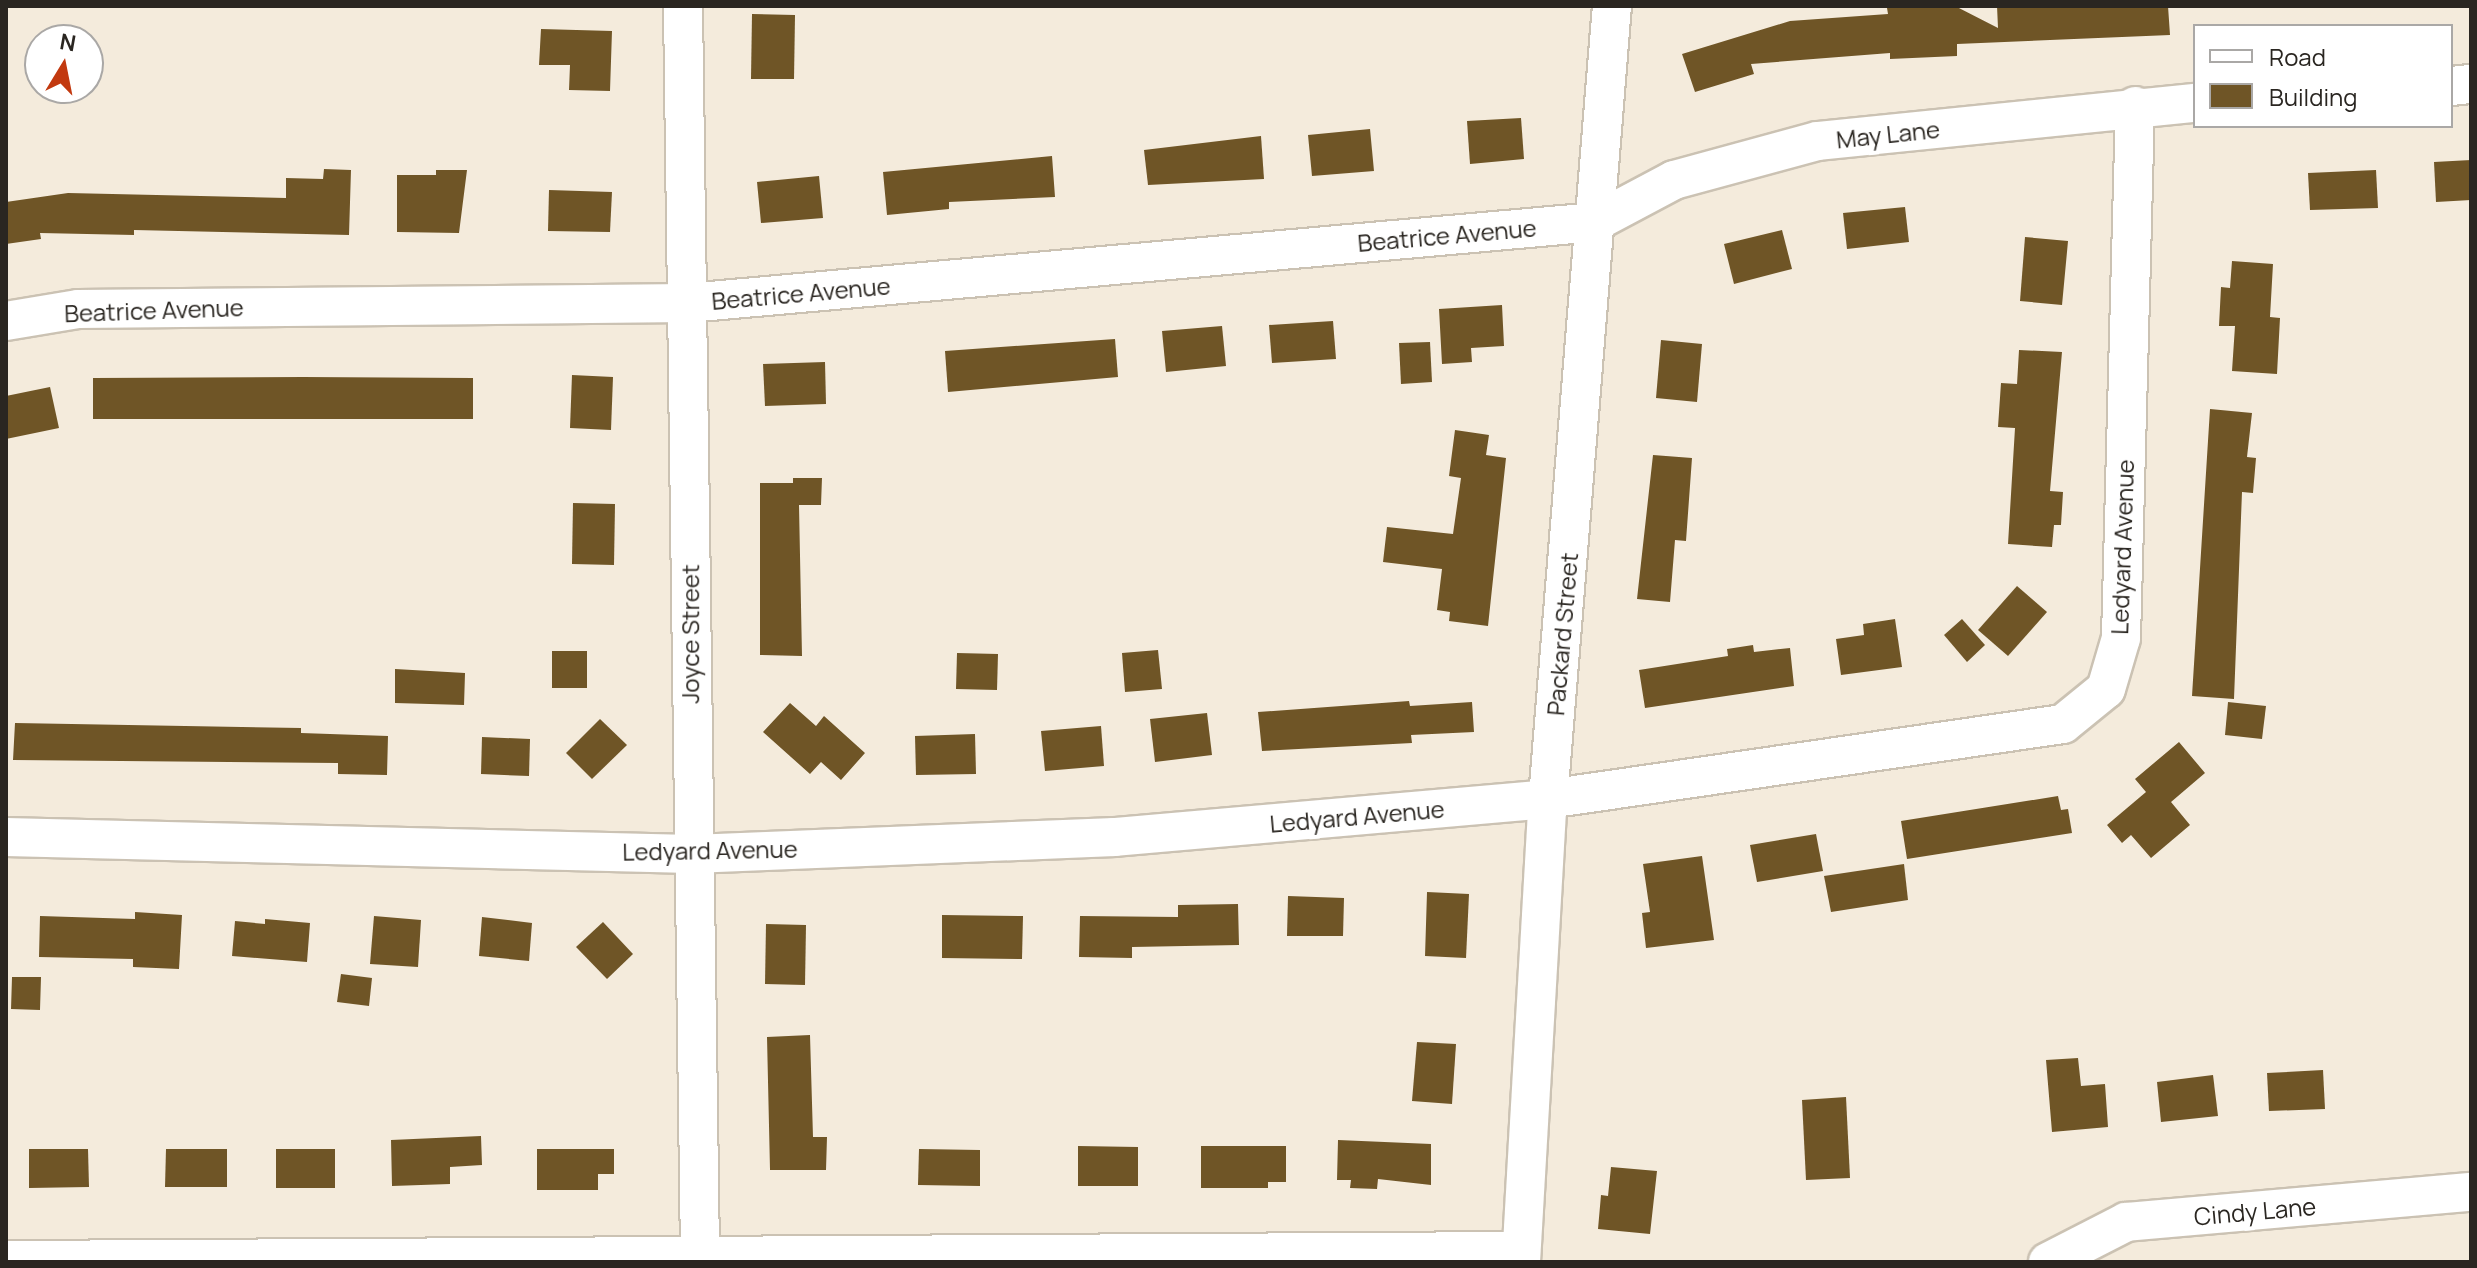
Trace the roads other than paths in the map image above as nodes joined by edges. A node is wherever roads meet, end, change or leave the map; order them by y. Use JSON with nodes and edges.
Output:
{"nodes":[{"id":1,"x":683,"y":6,"type":"edge"},
{"id":2,"x":1612,"y":6,"type":"edge"},
{"id":3,"x":2193,"y":103,"type":"edge"},
{"id":4,"x":2135,"y":106,"type":"junction"},
{"id":5,"x":1595,"y":222,"type":"junction"},
{"id":6,"x":688,"y":303,"type":"junction"},
{"id":7,"x":6,"y":321,"type":"edge"},
{"id":8,"x":1548,"y":799,"type":"junction"},
{"id":9,"x":6,"y":837,"type":"edge"},
{"id":10,"x":692,"y":854,"type":"junction"},
{"id":11,"x":2471,"y":1192,"type":"edge"},
{"id":12,"x":1521,"y":1257,"type":"edge"},
{"id":13,"x":6,"y":1260,"type":"edge"},
{"id":14,"x":700,"y":1260,"type":"edge"},
{"id":15,"x":2048,"y":1262,"type":"edge"}],
"edges":[{"from":1,"to":6,"type":"street","name":"Joyce Street"},
{"from":2,"to":5,"type":"street","name":"Packard Street"},
{"from":3,"to":4,"type":"street","name":"May Lane"},
{"from":4,"to":5,"type":"street","name":"May Lane"},
{"from":4,"to":8,"type":"street","name":"Ledyard Avenue"},
{"from":5,"to":6,"type":"street","name":"Beatrice Avenue"},
{"from":5,"to":8,"type":"street","name":"Packard Street"},
{"from":6,"to":7,"type":"street","name":"Beatrice Avenue"},
{"from":6,"to":10,"type":"street","name":"Joyce Street"},
{"from":8,"to":10,"type":"street","name":"Ledyard Avenue"},
{"from":8,"to":12,"type":"street","name":"Packard Street"},
{"from":9,"to":10,"type":"street","name":"Ledyard Avenue"},
{"from":10,"to":14,"type":"street","name":"Joyce Street"},
{"from":11,"to":15,"type":"street","name":"Cindy Lane"},
{"from":12,"to":14,"type":"street"},
{"from":13,"to":14,"type":"street"}]}
